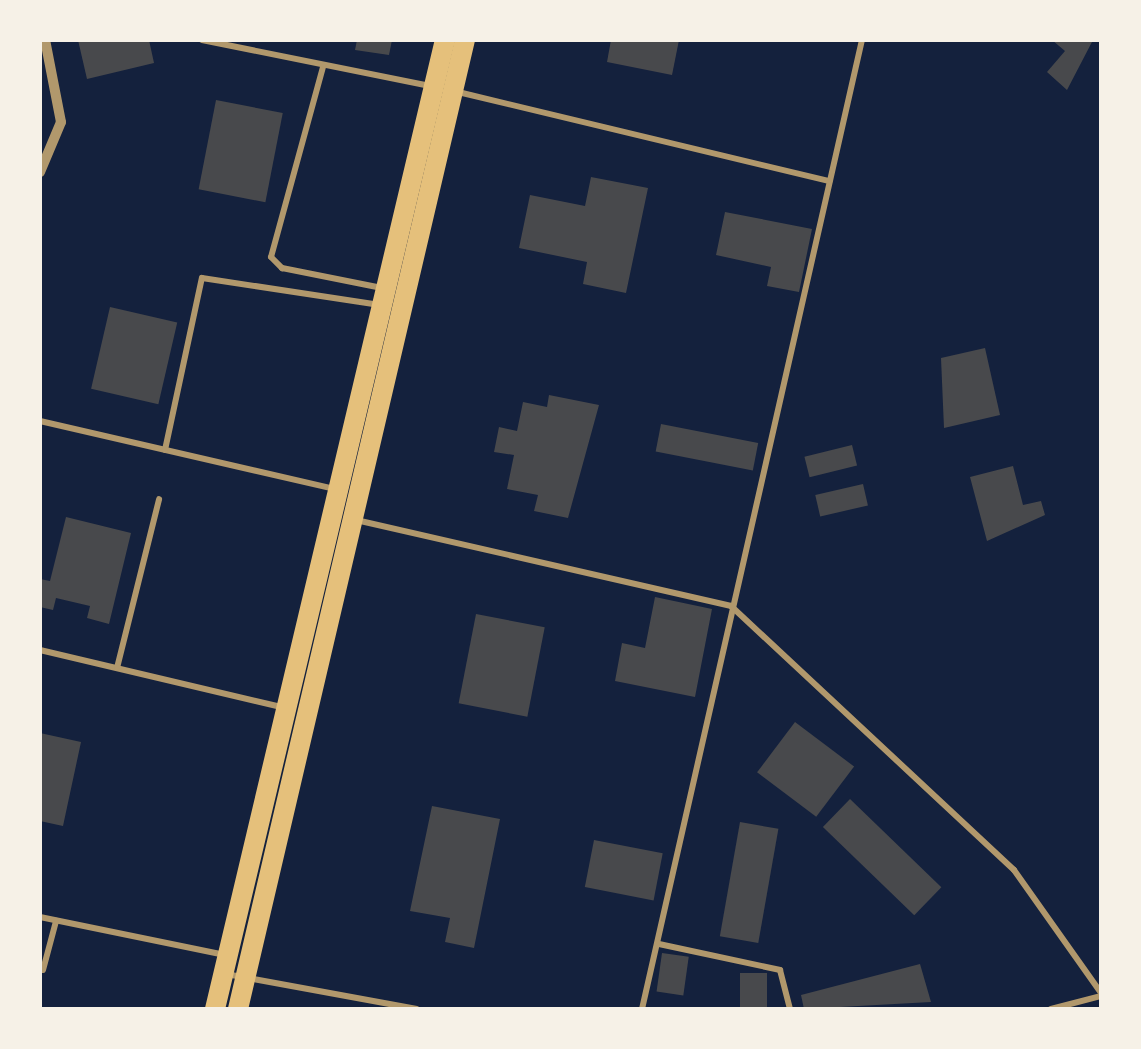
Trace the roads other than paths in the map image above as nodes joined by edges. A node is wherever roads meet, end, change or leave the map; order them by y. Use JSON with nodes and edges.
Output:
{"nodes":[{"id":1,"x":45,"y":40,"type":"edge"},
{"id":2,"x":202,"y":40,"type":"edge"},
{"id":3,"x":445,"y":40,"type":"edge"},
{"id":4,"x":465,"y":40,"type":"edge"},
{"id":5,"x":862,"y":40,"type":"edge"},
{"id":6,"x":323,"y":67,"type":"junction"},
{"id":7,"x":443,"y":89,"type":"junction"},
{"id":8,"x":40,"y":172,"type":"edge"},
{"id":9,"x":829,"y":182,"type":"junction"},
{"id":10,"x":385,"y":298,"type":"junction"},
{"id":11,"x":40,"y":421,"type":"edge"},
{"id":12,"x":164,"y":450,"type":"junction"},
{"id":13,"x":334,"y":489,"type":"junction"},
{"id":14,"x":159,"y":499,"type":"dead end"},
{"id":15,"x":352,"y":519,"type":"junction"},
{"id":16,"x":731,"y":606,"type":"junction"},
{"id":17,"x":40,"y":650,"type":"edge"},
{"id":18,"x":117,"y":668,"type":"junction"},
{"id":19,"x":285,"y":707,"type":"junction"},
{"id":20,"x":40,"y":917,"type":"edge"},
{"id":21,"x":56,"y":921,"type":"junction"},
{"id":22,"x":659,"y":944,"type":"junction"},
{"id":23,"x":233,"y":969,"type":"junction"},
{"id":24,"x":43,"y":970,"type":"dead end"},
{"id":25,"x":1101,"y":995,"type":"edge"},
{"id":26,"x":380,"y":1005,"type":"edge"},
{"id":27,"x":215,"y":1009,"type":"edge"},
{"id":28,"x":238,"y":1009,"type":"edge"},
{"id":29,"x":416,"y":1009,"type":"edge"},
{"id":30,"x":642,"y":1009,"type":"edge"},
{"id":31,"x":790,"y":1009,"type":"edge"},
{"id":32,"x":1051,"y":1009,"type":"edge"}],
"edges":[{"from":1,"to":8,"type":"street"},
{"from":2,"to":6,"type":"lane"},
{"from":3,"to":7,"type":"main road"},
{"from":4,"to":7,"type":"main road"},
{"from":5,"to":9,"type":"lane"},
{"from":6,"to":7,"type":"lane"},
{"from":6,"to":10,"type":"lane"},
{"from":7,"to":9,"type":"lane"},
{"from":7,"to":10,"type":"main road"},
{"from":7,"to":15,"type":"main road"},
{"from":9,"to":16,"type":"lane"},
{"from":10,"to":12,"type":"lane"},
{"from":10,"to":13,"type":"main road"},
{"from":11,"to":12,"type":"lane"},
{"from":12,"to":13,"type":"lane"},
{"from":13,"to":19,"type":"main road"},
{"from":14,"to":18,"type":"lane"},
{"from":15,"to":16,"type":"lane"},
{"from":15,"to":23,"type":"main road"},
{"from":16,"to":22,"type":"lane"},
{"from":16,"to":25,"type":"lane"},
{"from":17,"to":18,"type":"lane"},
{"from":18,"to":19,"type":"lane"},
{"from":19,"to":23,"type":"main road"},
{"from":20,"to":21,"type":"lane"},
{"from":21,"to":23,"type":"lane"},
{"from":21,"to":24,"type":"lane"},
{"from":22,"to":30,"type":"lane"},
{"from":22,"to":31,"type":"lane"},
{"from":23,"to":26,"type":"lane"},
{"from":23,"to":27,"type":"main road"},
{"from":23,"to":28,"type":"main road"},
{"from":25,"to":32,"type":"lane"},
{"from":26,"to":29,"type":"lane"}]}
